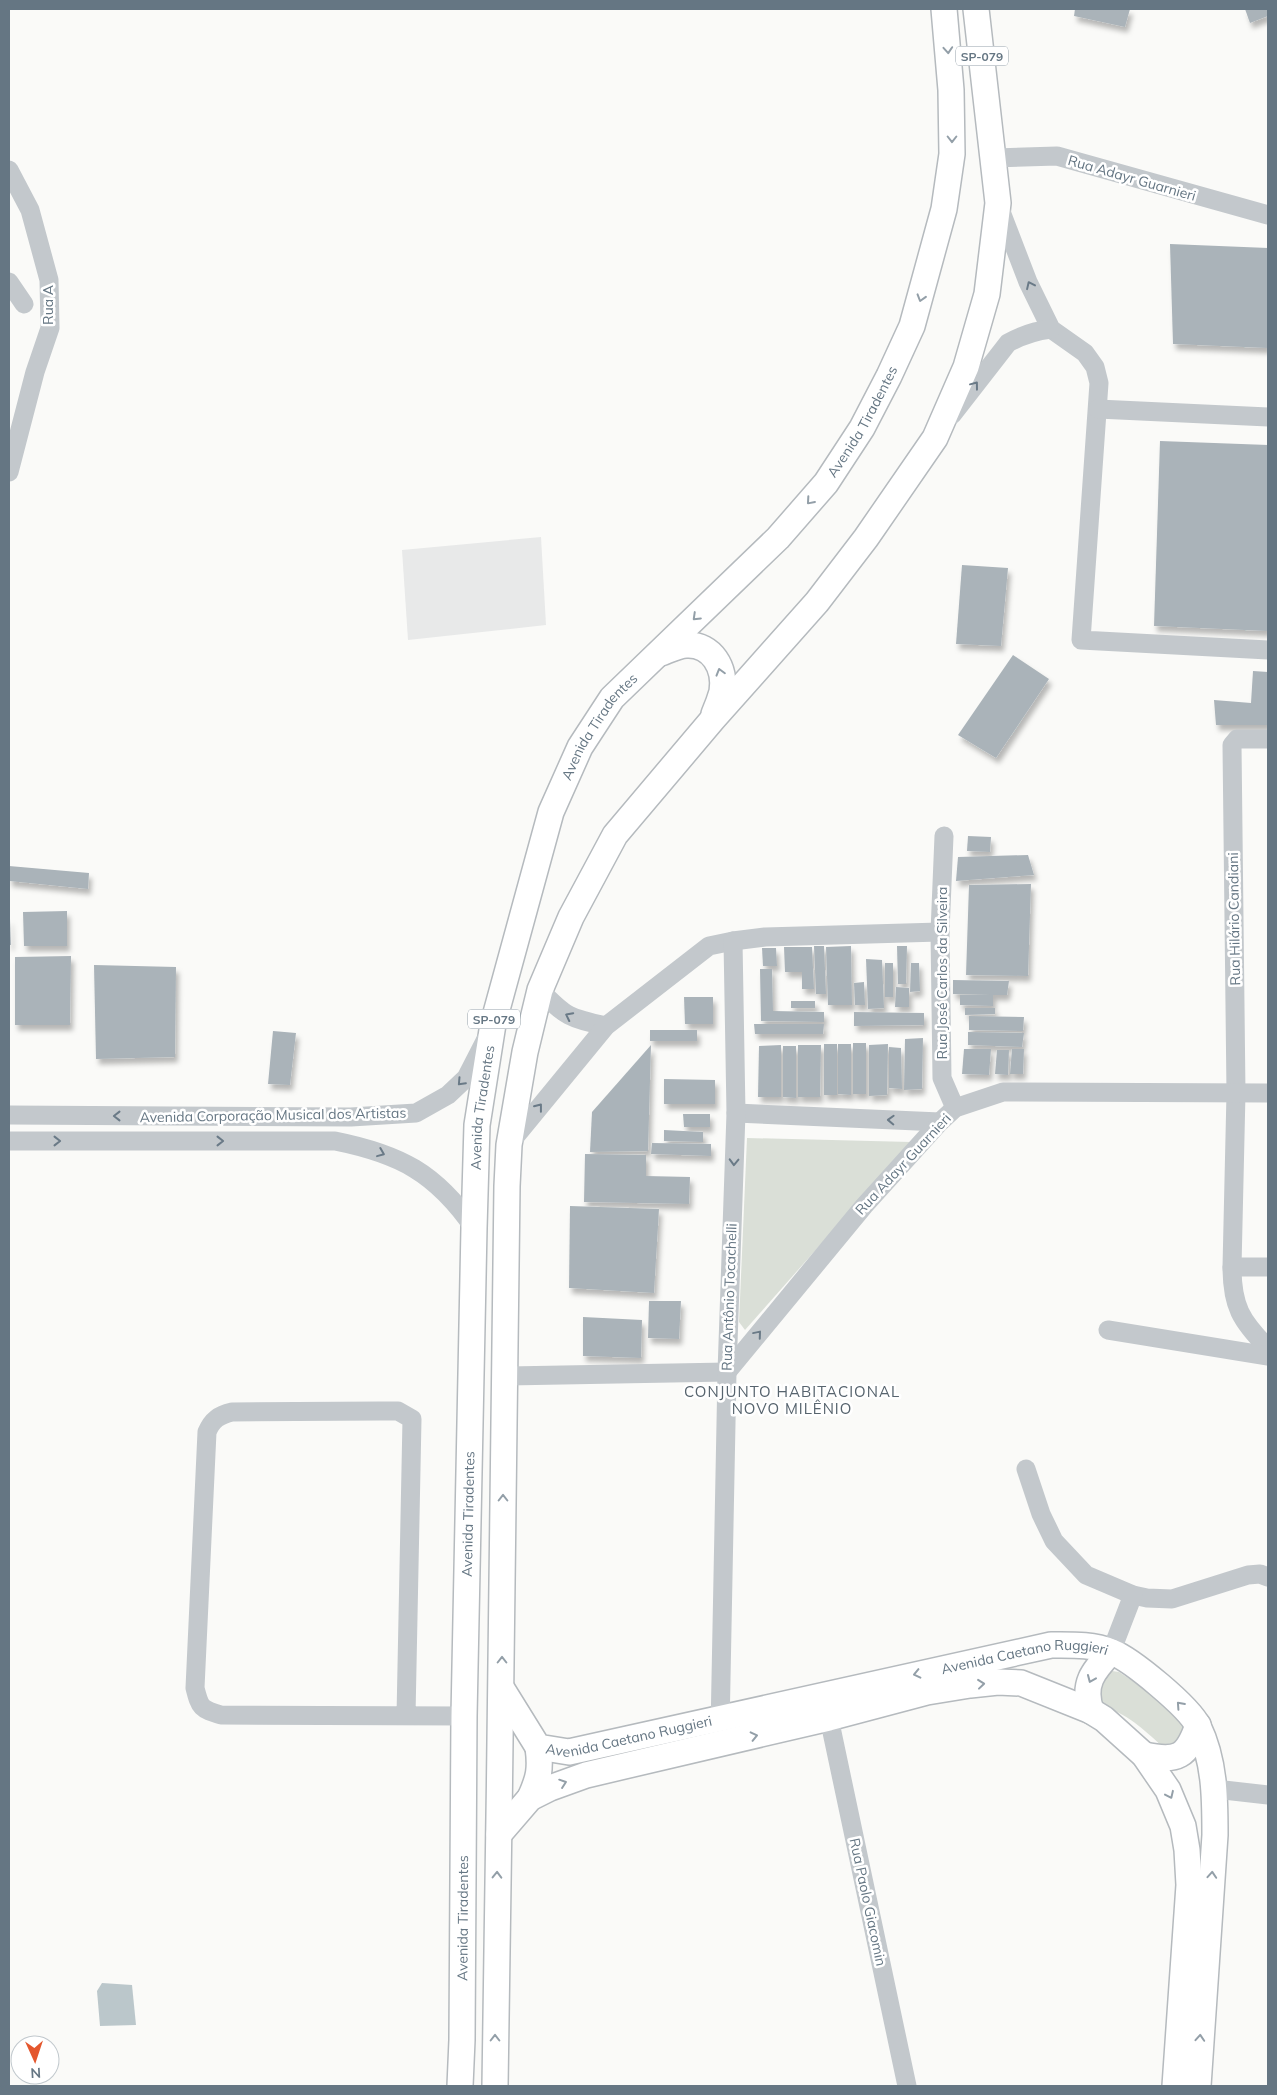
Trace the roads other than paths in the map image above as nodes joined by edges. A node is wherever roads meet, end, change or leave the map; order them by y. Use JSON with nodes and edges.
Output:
{"nodes":[{"id":1,"x":944,"y":9,"type":"edge"},
{"id":2,"x":976,"y":9,"type":"edge"},
{"id":3,"x":994,"y":158,"type":"junction"},
{"id":4,"x":9,"y":170,"type":"edge"},
{"id":5,"x":998,"y":203,"type":"junction"},
{"id":6,"x":1268,"y":215,"type":"edge"},
{"id":7,"x":9,"y":282,"type":"edge"},
{"id":8,"x":24,"y":304,"type":"dead end"},
{"id":9,"x":1051,"y":329,"type":"junction"},
{"id":10,"x":1098,"y":409,"type":"junction"},
{"id":11,"x":1268,"y":417,"type":"edge"},
{"id":12,"x":935,"y":438,"type":"junction"},
{"id":13,"x":9,"y":472,"type":"edge"},
{"id":14,"x":1268,"y":650,"type":"edge"},
{"id":15,"x":658,"y":654,"type":"junction"},
{"id":16,"x":713,"y":719,"type":"junction"},
{"id":17,"x":1268,"y":738,"type":"edge"},
{"id":18,"x":944,"y":836,"type":"dead end"},
{"id":19,"x":940,"y":932,"type":"junction"},
{"id":20,"x":733,"y":941,"type":"junction"},
{"id":21,"x":540,"y":990,"type":"junction"},
{"id":22,"x":493,"y":1024,"type":"junction"},
{"id":23,"x":606,"y":1026,"type":"junction"},
{"id":24,"x":1236,"y":1093,"type":"junction"},
{"id":25,"x":1268,"y":1093,"type":"edge"},
{"id":26,"x":955,"y":1108,"type":"junction"},
{"id":27,"x":736,"y":1113,"type":"junction"},
{"id":28,"x":9,"y":1115,"type":"edge"},
{"id":29,"x":351,"y":1117,"type":"junction"},
{"id":30,"x":940,"y":1122,"type":"junction"},
{"id":31,"x":9,"y":1141,"type":"edge"},
{"id":32,"x":350,"y":1144,"type":"junction"},
{"id":33,"x":509,"y":1145,"type":"junction"},
{"id":34,"x":474,"y":1228,"type":"junction"},
{"id":35,"x":1232,"y":1267,"type":"junction"},
{"id":36,"x":1268,"y":1267,"type":"edge"},
{"id":37,"x":1108,"y":1330,"type":"dead end"},
{"id":38,"x":1268,"y":1348,"type":"edge"},
{"id":39,"x":1268,"y":1356,"type":"edge"},
{"id":40,"x":726,"y":1372,"type":"junction"},
{"id":41,"x":505,"y":1376,"type":"junction"},
{"id":42,"x":1026,"y":1469,"type":"dead end"},
{"id":43,"x":1268,"y":1577,"type":"edge"},
{"id":44,"x":1133,"y":1595,"type":"junction"},
{"id":45,"x":1112,"y":1652,"type":"junction"},
{"id":46,"x":502,"y":1689,"type":"junction"},
{"id":47,"x":1091,"y":1711,"type":"junction"},
{"id":48,"x":406,"y":1716,"type":"junction"},
{"id":49,"x":464,"y":1716,"type":"junction"},
{"id":50,"x":829,"y":1718,"type":"junction"},
{"id":51,"x":720,"y":1719,"type":"junction"},
{"id":52,"x":1198,"y":1725,"type":"junction"},
{"id":53,"x":720,"y":1744,"type":"junction"},
{"id":54,"x":538,"y":1746,"type":"junction"},
{"id":55,"x":1144,"y":1755,"type":"junction"},
{"id":56,"x":1215,"y":1789,"type":"junction"},
{"id":57,"x":1268,"y":1795,"type":"edge"},
{"id":58,"x":530,"y":1798,"type":"junction"},
{"id":59,"x":499,"y":1834,"type":"junction"},
{"id":60,"x":460,"y":2086,"type":"edge"},
{"id":61,"x":495,"y":2086,"type":"edge"},
{"id":62,"x":907,"y":2086,"type":"edge"},
{"id":63,"x":1175,"y":2086,"type":"edge"},
{"id":64,"x":1198,"y":2086,"type":"edge"}],
"edges":[{"from":1,"to":15,"type":"main road","name":"Avenida Tiradentes","number":"SP-079","one_way":true},
{"from":2,"to":3,"type":"main road","number":"SP-079"},
{"from":3,"to":5,"type":"main road","number":"SP-079"},
{"from":3,"to":6,"type":"street","name":"Rua Adayr Guarnieri"},
{"from":4,"to":13,"type":"street","name":"Rua A"},
{"from":9,"to":5,"type":"street","one_way":true},
{"from":5,"to":12,"type":"main road","number":"SP-079"},
{"from":7,"to":8,"type":"street"},
{"from":9,"to":10,"type":"street"},
{"from":12,"to":9,"type":"street","one_way":true},
{"from":10,"to":11,"type":"street"},
{"from":10,"to":14,"type":"street"},
{"from":12,"to":16,"type":"main road","number":"SP-079"},
{"from":16,"to":15,"type":"main road","one_way":true},
{"from":15,"to":22,"type":"main road","name":"Avenida Tiradentes","number":"SP-079"},
{"from":16,"to":21,"type":"main road","number":"SP-079"},
{"from":17,"to":24,"type":"street","name":"Rua Hilário Candiani"},
{"from":18,"to":19,"type":"street","name":"Rua José Carlos da Silveira"},
{"from":19,"to":20,"type":"street"},
{"from":19,"to":26,"type":"street","name":"Rua José Carlos da Silveira"},
{"from":20,"to":23,"type":"street"},
{"from":20,"to":27,"type":"street","name":"Rua Antônio Tocachelli"},
{"from":23,"to":21,"type":"street","one_way":true},
{"from":21,"to":33,"type":"main road","number":"SP-079"},
{"from":22,"to":29,"type":"street","name":"Avenida Corporação Musical dos Artistas","one_way":true},
{"from":22,"to":34,"type":"main road","name":"Avenida Tiradentes","number":"SP-079"},
{"from":33,"to":23,"type":"street","one_way":true},
{"from":24,"to":25,"type":"street","name":"Rua Adayr Guarnieri"},
{"from":24,"to":26,"type":"street","name":"Rua Adayr Guarnieri"},
{"from":24,"to":35,"type":"street","name":"Rua Hilário Candiani"},
{"from":26,"to":30,"type":"street","name":"Rua Adayr Guarnieri"},
{"from":30,"to":27,"type":"street","one_way":true},
{"from":27,"to":40,"type":"street","name":"Rua Antônio Tocachelli","one_way":true},
{"from":29,"to":28,"type":"street","name":"Avenida Corporação Musical dos Artistas","one_way":true},
{"from":29,"to":32,"type":"street"},
{"from":40,"to":30,"type":"street","name":"Rua Adayr Guarnieri","one_way":true},
{"from":31,"to":32,"type":"street","name":"Avenida Corporação Musical dos Artistas","one_way":true},
{"from":32,"to":34,"type":"street","name":"Avenida Corporação Musical dos Artistas","one_way":true},
{"from":33,"to":41,"type":"main road","number":"SP-079"},
{"from":34,"to":49,"type":"main road","name":"Avenida Tiradentes","number":"SP-079"},
{"from":35,"to":36,"type":"street"},
{"from":35,"to":38,"type":"street","name":"Rua Hilário Candiani"},
{"from":37,"to":39,"type":"street"},
{"from":40,"to":41,"type":"street"},
{"from":40,"to":51,"type":"street","name":"Rua Antônio Tocachelli"},
{"from":46,"to":41,"type":"main road","number":"SP-079","one_way":true},
{"from":42,"to":44,"type":"street"},
{"from":43,"to":44,"type":"street"},
{"from":44,"to":45,"type":"street"},
{"from":45,"to":47,"type":"main road","one_way":true},
{"from":45,"to":51,"type":"main road","name":"Avenida Caetano Ruggieri","one_way":true},
{"from":52,"to":45,"type":"main road","name":"Avenida Caetano Ruggieri","one_way":true},
{"from":46,"to":54,"type":"main road","name":"Avenida Caetano Ruggieri"},
{"from":46,"to":59,"type":"main road","number":"SP-079"},
{"from":50,"to":47,"type":"main road","name":"Avenida Caetano Ruggieri","one_way":true},
{"from":47,"to":55,"type":"main road","name":"Avenida Caetano Ruggieri"},
{"from":48,"to":48,"type":"street"},
{"from":48,"to":49,"type":"street"},
{"from":49,"to":60,"type":"main road","name":"Avenida Tiradentes","number":"SP-079"},
{"from":53,"to":50,"type":"main road","name":"Avenida Caetano Ruggieri","one_way":true},
{"from":50,"to":62,"type":"street","name":"Rua Paolo Giacomin"},
{"from":51,"to":53,"type":"street","name":"Rua Antônio Tocachelli"},
{"from":51,"to":54,"type":"main road","name":"Avenida Caetano Ruggieri"},
{"from":52,"to":55,"type":"main road"},
{"from":52,"to":56,"type":"main road","name":"Avenida Caetano Ruggieri"},
{"from":58,"to":53,"type":"main road","name":"Avenida Caetano Ruggieri","one_way":true},
{"from":54,"to":58,"type":"main road"},
{"from":55,"to":63,"type":"main road","name":"Avenida Caetano Ruggieri","one_way":true},
{"from":56,"to":57,"type":"street"},
{"from":64,"to":56,"type":"main road","name":"Avenida Caetano Ruggieri","one_way":true},
{"from":58,"to":59,"type":"main road","name":"Avenida Caetano Ruggieri"},
{"from":61,"to":59,"type":"main road","number":"SP-079","one_way":true}]}
